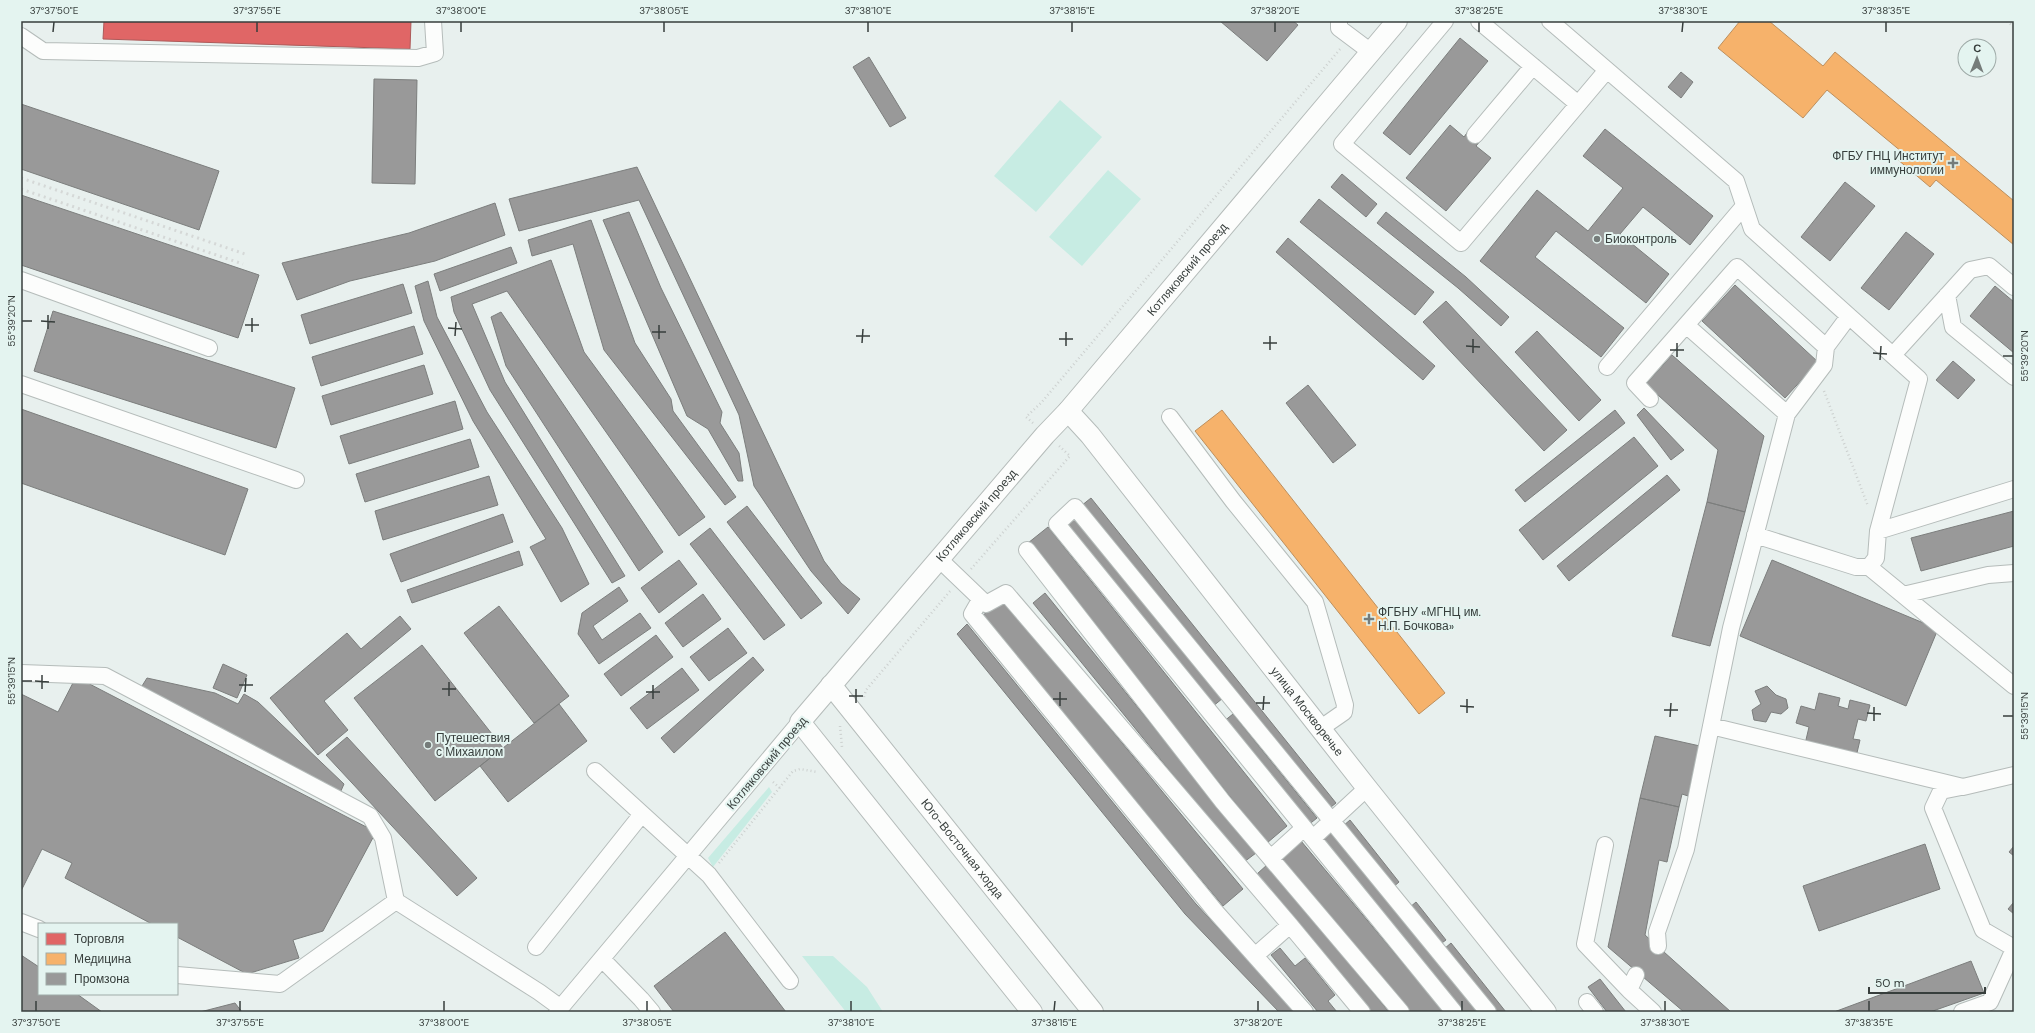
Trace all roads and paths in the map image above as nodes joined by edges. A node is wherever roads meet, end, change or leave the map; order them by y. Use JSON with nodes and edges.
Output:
{"nodes":[{"id":1,"x":434,"y":21,"type":"edge"},
{"id":2,"x":1339,"y":21,"type":"edge"},
{"id":3,"x":1397,"y":21,"type":"edge"},
{"id":4,"x":1445,"y":21,"type":"edge"},
{"id":5,"x":1479,"y":21,"type":"edge"},
{"id":6,"x":1550,"y":21,"type":"edge"},
{"id":7,"x":2007,"y":21,"type":"edge"},
{"id":8,"x":2014,"y":27,"type":"edge"},
{"id":9,"x":21,"y":36,"type":"edge"},
{"id":10,"x":1371,"y":52,"type":"junction"},
{"id":11,"x":1533,"y":66,"type":"junction"},
{"id":12,"x":1607,"y":70,"type":"junction"},
{"id":13,"x":1578,"y":104,"type":"junction"},
{"id":14,"x":1475,"y":135,"type":"dead end"},
{"id":15,"x":1744,"y":206,"type":"junction"},
{"id":16,"x":21,"y":280,"type":"edge"},
{"id":17,"x":2014,"y":287,"type":"edge"},
{"id":18,"x":1948,"y":295,"type":"junction"},
{"id":19,"x":1849,"y":316,"type":"junction"},
{"id":20,"x":1686,"y":325,"type":"junction"},
{"id":21,"x":1826,"y":347,"type":"junction"},
{"id":22,"x":210,"y":348,"type":"dead end"},
{"id":23,"x":1893,"y":355,"type":"junction"},
{"id":24,"x":1606,"y":367,"type":"dead end"},
{"id":25,"x":1817,"y":374,"type":"junction"},
{"id":26,"x":2014,"y":377,"type":"edge"},
{"id":27,"x":21,"y":384,"type":"edge"},
{"id":28,"x":1650,"y":399,"type":"dead end"},
{"id":29,"x":1068,"y":411,"type":"junction"},
{"id":30,"x":1787,"y":414,"type":"junction"},
{"id":31,"x":1170,"y":417,"type":"dead end"},
{"id":32,"x":296,"y":480,"type":"dead end"},
{"id":33,"x":2014,"y":489,"type":"edge"},
{"id":34,"x":1878,"y":531,"type":"junction"},
{"id":35,"x":1755,"y":535,"type":"junction"},
{"id":36,"x":1027,"y":550,"type":"dead end"},
{"id":37,"x":940,"y":559,"type":"junction"},
{"id":38,"x":1869,"y":567,"type":"junction"},
{"id":39,"x":2014,"y":573,"type":"edge"},
{"id":40,"x":1903,"y":595,"type":"junction"},
{"id":41,"x":980,"y":600,"type":"junction"},
{"id":42,"x":21,"y":673,"type":"edge"},
{"id":43,"x":831,"y":685,"type":"junction"},
{"id":44,"x":2014,"y":686,"type":"edge"},
{"id":45,"x":800,"y":722,"type":"junction"},
{"id":46,"x":840,"y":724,"type":"dead end"},
{"id":47,"x":1711,"y":726,"type":"junction"},
{"id":48,"x":1321,"y":728,"type":"junction"},
{"id":49,"x":843,"y":753,"type":"dead end"},
{"id":50,"x":595,"y":771,"type":"dead end"},
{"id":51,"x":820,"y":775,"type":"dead end"},
{"id":52,"x":2014,"y":775,"type":"edge"},
{"id":53,"x":773,"y":782,"type":"dead end"},
{"id":54,"x":1963,"y":787,"type":"junction"},
{"id":55,"x":780,"y":788,"type":"junction"},
{"id":56,"x":1367,"y":788,"type":"junction"},
{"id":57,"x":642,"y":814,"type":"junction"},
{"id":58,"x":1331,"y":820,"type":"junction"},
{"id":59,"x":1309,"y":833,"type":"junction"},
{"id":60,"x":1605,"y":845,"type":"dead end"},
{"id":61,"x":689,"y":856,"type":"junction"},
{"id":62,"x":1271,"y":858,"type":"junction"},
{"id":63,"x":709,"y":875,"type":"junction"},
{"id":64,"x":396,"y":900,"type":"junction"},
{"id":65,"x":21,"y":922,"type":"edge"},
{"id":66,"x":1290,"y":926,"type":"junction"},
{"id":67,"x":38,"y":929,"type":"edge"},
{"id":68,"x":1658,"y":946,"type":"dead end"},
{"id":69,"x":536,"y":947,"type":"dead end"},
{"id":70,"x":2014,"y":948,"type":"edge"},
{"id":71,"x":1256,"y":955,"type":"junction"},
{"id":72,"x":602,"y":959,"type":"junction"},
{"id":73,"x":178,"y":975,"type":"edge"},
{"id":74,"x":1636,"y":975,"type":"dead end"},
{"id":75,"x":790,"y":981,"type":"dead end"},
{"id":76,"x":1629,"y":990,"type":"junction"},
{"id":77,"x":559,"y":1010,"type":"edge"},
{"id":78,"x":652,"y":1012,"type":"edge"},
{"id":79,"x":1032,"y":1012,"type":"edge"},
{"id":80,"x":1093,"y":1012,"type":"edge"},
{"id":81,"x":1305,"y":1012,"type":"edge"},
{"id":82,"x":1362,"y":1012,"type":"edge"},
{"id":83,"x":1401,"y":1012,"type":"edge"},
{"id":84,"x":1454,"y":1012,"type":"edge"},
{"id":85,"x":1488,"y":1012,"type":"edge"},
{"id":86,"x":1546,"y":1012,"type":"edge"},
{"id":87,"x":1653,"y":1012,"type":"edge"},
{"id":88,"x":1962,"y":1012,"type":"edge"}],
"edges":[{"from":1,"to":9,"type":"street"},
{"from":2,"to":10,"type":"street"},
{"from":3,"to":10,"type":"main road","name":"Котляковский проезд"},
{"from":4,"to":13,"type":"street"},
{"from":5,"to":11,"type":"street"},
{"from":6,"to":12,"type":"street"},
{"from":7,"to":8,"type":"path"},
{"from":10,"to":29,"type":"main road","name":"Котляковский проезд"},
{"from":11,"to":13,"type":"street"},
{"from":11,"to":14,"type":"street"},
{"from":12,"to":13,"type":"street"},
{"from":12,"to":15,"type":"street"},
{"from":15,"to":19,"type":"street"},
{"from":15,"to":24,"type":"street"},
{"from":16,"to":22,"type":"street"},
{"from":17,"to":18,"type":"street"},
{"from":18,"to":23,"type":"street"},
{"from":18,"to":26,"type":"street"},
{"from":19,"to":21,"type":"street"},
{"from":19,"to":23,"type":"street"},
{"from":20,"to":21,"type":"street"},
{"from":20,"to":28,"type":"street"},
{"from":20,"to":30,"type":"street"},
{"from":21,"to":25,"type":"street"},
{"from":23,"to":34,"type":"street"},
{"from":25,"to":30,"type":"street"},
{"from":25,"to":34,"type":"path"},
{"from":27,"to":32,"type":"street"},
{"from":29,"to":37,"type":"main road","name":"Котляковский проезд"},
{"from":29,"to":48,"type":"main road","name":"улица Москворечье"},
{"from":30,"to":35,"type":"street"},
{"from":31,"to":48,"type":"street"},
{"from":33,"to":34,"type":"street"},
{"from":34,"to":38,"type":"street"},
{"from":35,"to":38,"type":"street"},
{"from":35,"to":47,"type":"street"},
{"from":36,"to":62,"type":"street"},
{"from":37,"to":41,"type":"street"},
{"from":37,"to":43,"type":"main road","name":"Котляковский проезд"},
{"from":38,"to":40,"type":"street"},
{"from":39,"to":40,"type":"street"},
{"from":40,"to":44,"type":"street"},
{"from":41,"to":66,"type":"street"},
{"from":41,"to":71,"type":"street"},
{"from":42,"to":64,"type":"street"},
{"from":43,"to":45,"type":"main road","name":"Котляковский проезд"},
{"from":43,"to":80,"type":"main road","name":"Юго-Восточная хорда"},
{"from":45,"to":61,"type":"street","name":"Котляковский проезд"},
{"from":45,"to":79,"type":"main road"},
{"from":46,"to":49,"type":"path"},
{"from":47,"to":54,"type":"street"},
{"from":47,"to":68,"type":"street"},
{"from":48,"to":56,"type":"main road","name":"улица Москворечье"},
{"from":50,"to":57,"type":"street"},
{"from":51,"to":55,"type":"path"},
{"from":52,"to":54,"type":"street"},
{"from":53,"to":55,"type":"path"},
{"from":54,"to":70,"type":"street"},
{"from":55,"to":63,"type":"path"},
{"from":56,"to":58,"type":"street"},
{"from":56,"to":86,"type":"main road","name":"улица Москворечье"},
{"from":57,"to":61,"type":"street"},
{"from":57,"to":69,"type":"street"},
{"from":58,"to":59,"type":"street"},
{"from":58,"to":59,"type":"street"},
{"from":58,"to":85,"type":"street"},
{"from":59,"to":62,"type":"street"},
{"from":59,"to":84,"type":"street"},
{"from":60,"to":76,"type":"street"},
{"from":61,"to":63,"type":"street"},
{"from":61,"to":72,"type":"street","name":"Котляковский проезд"},
{"from":62,"to":83,"type":"street"},
{"from":63,"to":75,"type":"street"},
{"from":64,"to":73,"type":"street"},
{"from":64,"to":77,"type":"street"},
{"from":65,"to":67,"type":"street"},
{"from":66,"to":71,"type":"street"},
{"from":66,"to":82,"type":"street"},
{"from":70,"to":88,"type":"street"},
{"from":71,"to":81,"type":"street"},
{"from":72,"to":77,"type":"street","name":"Котляковский проезд"},
{"from":72,"to":78,"type":"street"},
{"from":74,"to":76,"type":"street"},
{"from":76,"to":87,"type":"street"}]}
